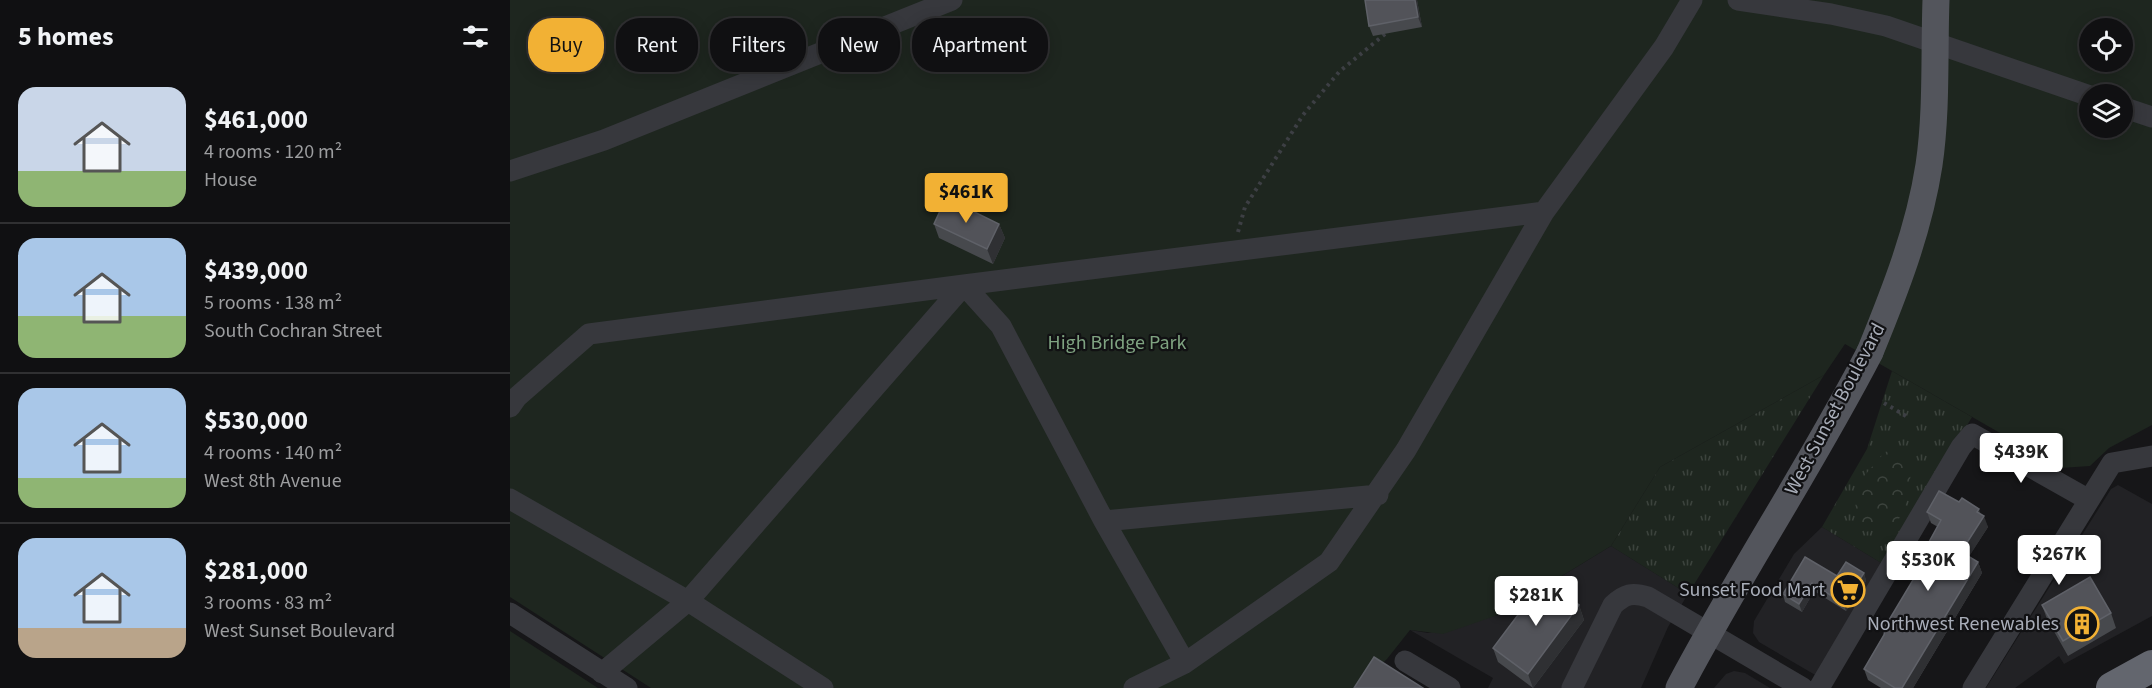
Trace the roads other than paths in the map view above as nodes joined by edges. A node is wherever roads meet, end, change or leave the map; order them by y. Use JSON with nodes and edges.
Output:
{"nodes":[{"id":1,"x":952,"y":0,"type":"edge"},
{"id":2,"x":1692,"y":0,"type":"edge"},
{"id":3,"x":1738,"y":0,"type":"edge"},
{"id":4,"x":1935,"y":0,"type":"edge"},
{"id":5,"x":2079,"y":92,"type":"edge"},
{"id":6,"x":2133,"y":111,"type":"edge"},
{"id":7,"x":2152,"y":117,"type":"edge"},
{"id":8,"x":510,"y":171,"type":"edge"},
{"id":9,"x":1544,"y":212,"type":"junction"},
{"id":10,"x":964,"y":285,"type":"junction"},
{"id":11,"x":510,"y":407,"type":"edge"},
{"id":12,"x":2152,"y":456,"type":"edge"},
{"id":13,"x":1378,"y":495,"type":"junction"},
{"id":14,"x":510,"y":499,"type":"edge"},
{"id":15,"x":2089,"y":500,"type":"junction"},
{"id":16,"x":1104,"y":521,"type":"junction"},
{"id":17,"x":688,"y":601,"type":"junction"},
{"id":18,"x":510,"y":613,"type":"edge"},
{"id":19,"x":1708,"y":633,"type":"junction"},
{"id":20,"x":1405,"y":662,"type":"dead end"},
{"id":21,"x":1185,"y":663,"type":"junction"},
{"id":22,"x":2152,"y":666,"type":"edge"},
{"id":23,"x":602,"y":673,"type":"junction"},
{"id":24,"x":627,"y":688,"type":"edge"},
{"id":25,"x":823,"y":688,"type":"edge"},
{"id":26,"x":1134,"y":688,"type":"edge"},
{"id":27,"x":1450,"y":688,"type":"edge"},
{"id":28,"x":1572,"y":688,"type":"edge"},
{"id":29,"x":1679,"y":688,"type":"edge"},
{"id":30,"x":1803,"y":688,"type":"edge"},
{"id":31,"x":1819,"y":688,"type":"edge"},
{"id":32,"x":1973,"y":688,"type":"edge"},
{"id":33,"x":2112,"y":688,"type":"edge"}],
"edges":[{"from":1,"to":8,"type":"street"},
{"from":2,"to":9,"type":"street"},
{"from":3,"to":5,"type":"street"},
{"from":4,"to":19,"type":"main road","name":"West Sunset Boulevard","bridge":true},
{"from":6,"to":7,"type":"street"},
{"from":9,"to":10,"type":"street"},
{"from":9,"to":13,"type":"street"},
{"from":10,"to":11,"type":"street"},
{"from":10,"to":16,"type":"street"},
{"from":10,"to":17,"type":"street"},
{"from":12,"to":15,"type":"street"},
{"from":13,"to":16,"type":"street"},
{"from":13,"to":21,"type":"street"},
{"from":14,"to":17,"type":"street"},
{"from":15,"to":31,"type":"street"},
{"from":15,"to":32,"type":"street"},
{"from":16,"to":21,"type":"street"},
{"from":17,"to":23,"type":"street"},
{"from":17,"to":25,"type":"street"},
{"from":18,"to":23,"type":"street"},
{"from":19,"to":28,"type":"street"},
{"from":19,"to":29,"type":"main road","name":"West Sunset Boulevard"},
{"from":19,"to":30,"type":"street"},
{"from":20,"to":27,"type":"street"},
{"from":21,"to":26,"type":"street"},
{"from":22,"to":33,"type":"highway"},
{"from":23,"to":24,"type":"street"}]}
